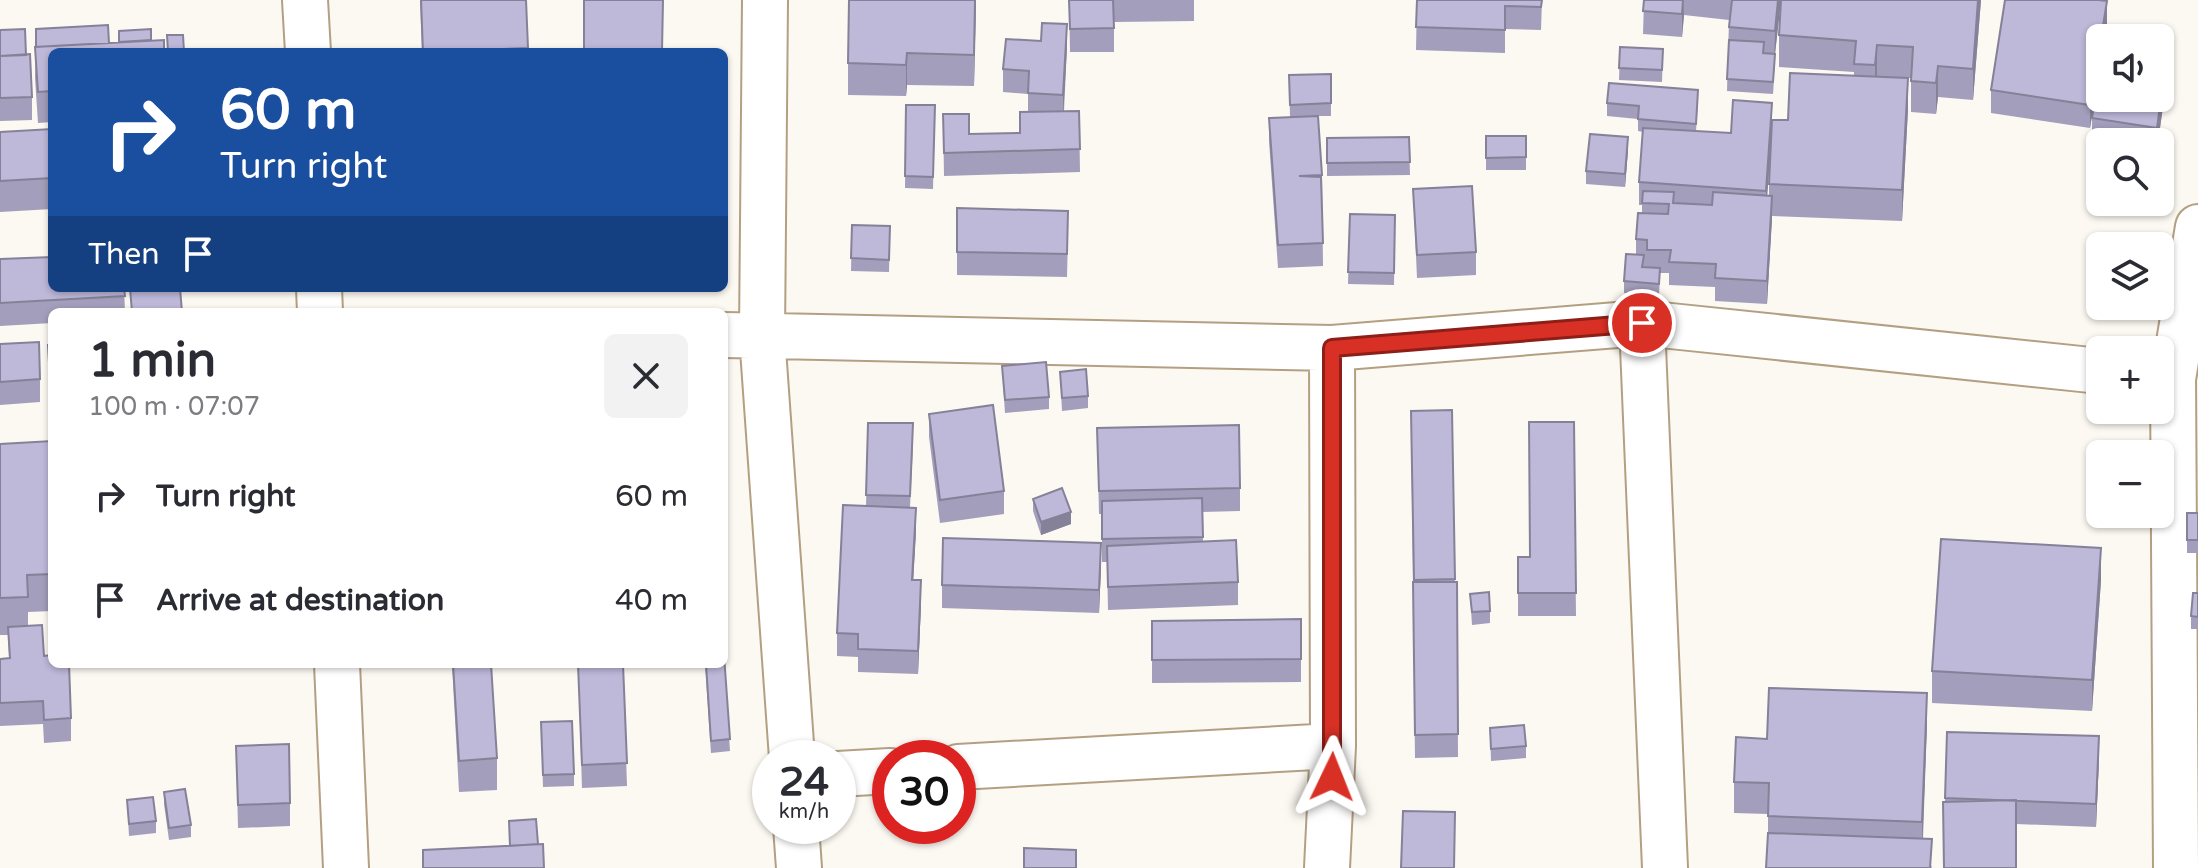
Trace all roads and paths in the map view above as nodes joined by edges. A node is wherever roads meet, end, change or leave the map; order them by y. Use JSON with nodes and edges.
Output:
{"nodes":[{"id":1,"x":305,"y":0,"type":"edge"},
{"id":2,"x":765,"y":0,"type":"edge"},
{"id":3,"x":308,"y":48,"type":"edge"},
{"id":4,"x":2198,"y":227,"type":"edge"},
{"id":5,"x":1642,"y":323,"type":"junction"},
{"id":6,"x":743,"y":335,"type":"edge"},
{"id":7,"x":1332,"y":348,"type":"junction"},
{"id":8,"x":2086,"y":370,"type":"edge"},
{"id":9,"x":2177,"y":380,"type":"edge"},
{"id":10,"x":337,"y":668,"type":"edge"},
{"id":11,"x":790,"y":740,"type":"edge"},
{"id":12,"x":1333,"y":746,"type":"junction"},
{"id":13,"x":976,"y":766,"type":"edge"},
{"id":14,"x":797,"y":844,"type":"edge"},
{"id":15,"x":346,"y":868,"type":"edge"},
{"id":16,"x":799,"y":868,"type":"edge"},
{"id":17,"x":1327,"y":868,"type":"edge"},
{"id":18,"x":1665,"y":868,"type":"edge"},
{"id":19,"x":2176,"y":868,"type":"edge"}],
"edges":[{"from":1,"to":3,"type":"street"},
{"from":2,"to":6,"type":"street"},
{"from":4,"to":9,"type":"street"},
{"from":5,"to":7,"type":"street"},
{"from":5,"to":8,"type":"street"},
{"from":5,"to":18,"type":"street"},
{"from":6,"to":7,"type":"street"},
{"from":6,"to":11,"type":"street"},
{"from":7,"to":12,"type":"street"},
{"from":9,"to":19,"type":"street"},
{"from":10,"to":15,"type":"street"},
{"from":12,"to":13,"type":"street"},
{"from":12,"to":17,"type":"street"},
{"from":14,"to":16,"type":"street"}]}
